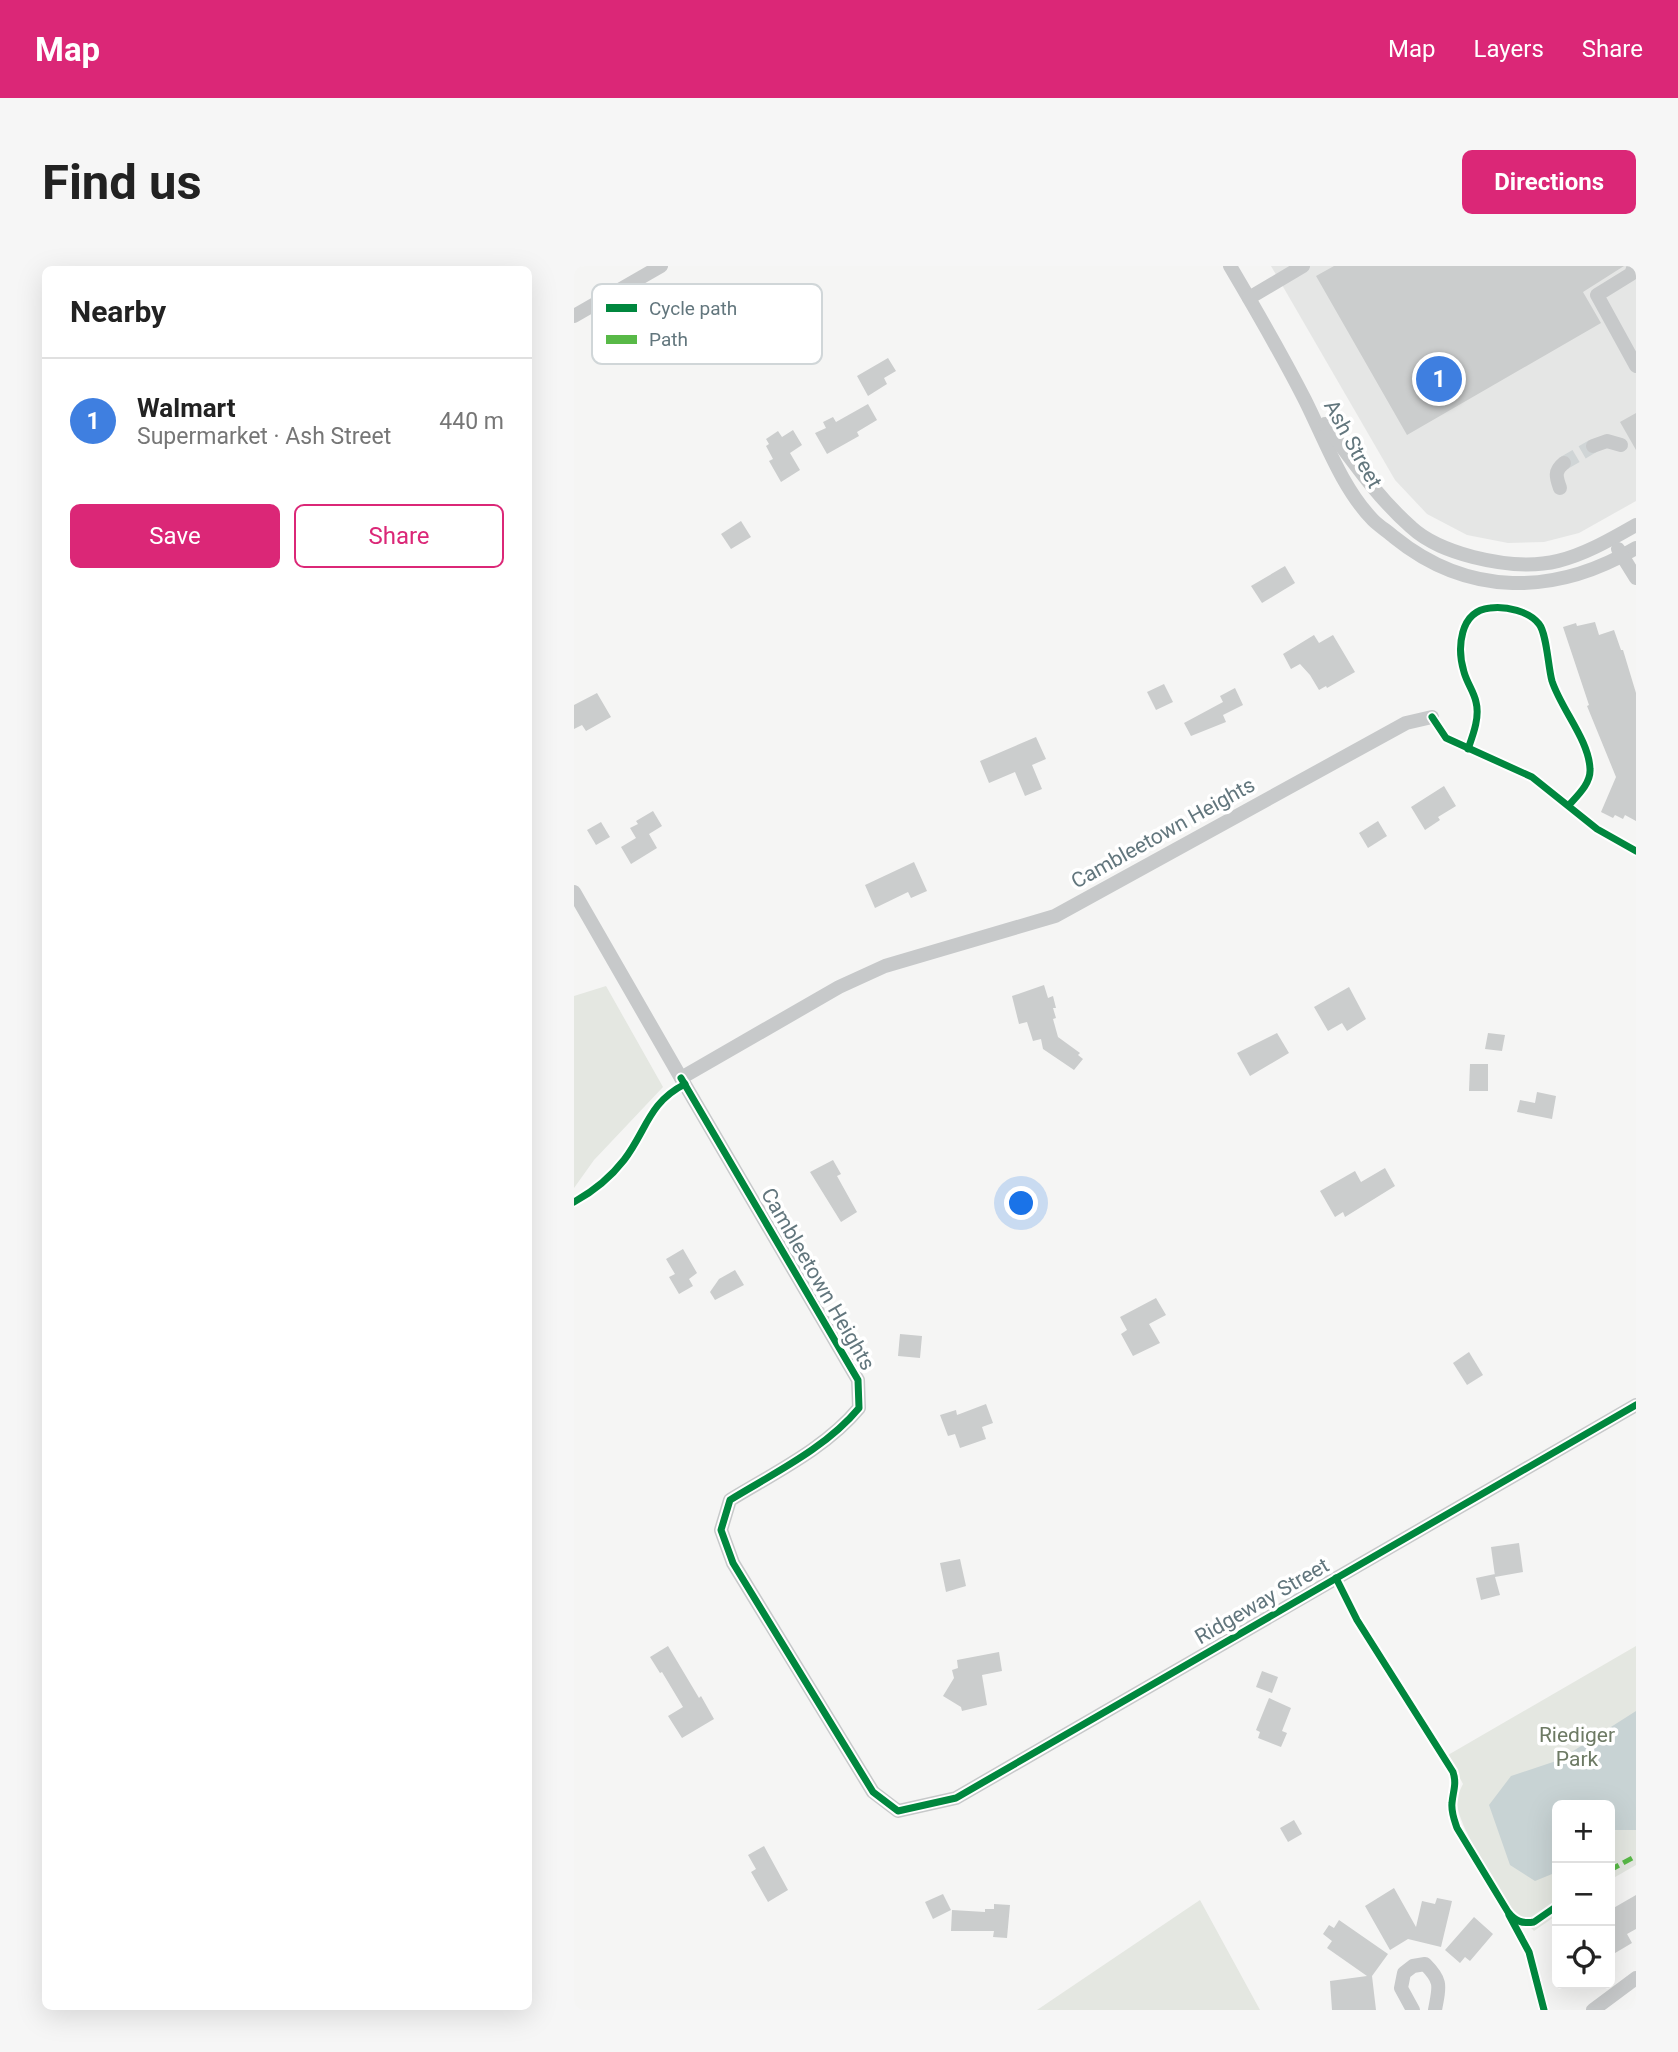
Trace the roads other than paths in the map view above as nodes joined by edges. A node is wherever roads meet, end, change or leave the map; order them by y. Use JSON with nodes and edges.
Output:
{"nodes":[{"id":1,"x":661,"y":266,"type":"edge"},
{"id":2,"x":1230,"y":266,"type":"edge"},
{"id":3,"x":1303,"y":266,"type":"edge"},
{"id":4,"x":1634,"y":266,"type":"edge"},
{"id":5,"x":630,"y":284,"type":"edge"},
{"id":6,"x":1249,"y":298,"type":"junction"},
{"id":7,"x":592,"y":306,"type":"edge"},
{"id":8,"x":574,"y":316,"type":"edge"},
{"id":9,"x":1636,"y":366,"type":"edge"},
{"id":10,"x":1301,"y":392,"type":"junction"},
{"id":11,"x":1621,"y":445,"type":"dead end"},
{"id":12,"x":1593,"y":446,"type":"tunnel mouth"},
{"id":13,"x":1564,"y":463,"type":"dead end"},
{"id":14,"x":1560,"y":488,"type":"dead end"},
{"id":15,"x":1636,"y":525,"type":"edge"},
{"id":16,"x":1613,"y":538,"type":"junction"},
{"id":17,"x":1636,"y":548,"type":"edge"},
{"id":18,"x":1622,"y":556,"type":"junction"},
{"id":19,"x":1636,"y":578,"type":"edge"},
{"id":20,"x":1432,"y":717,"type":"dead end"},
{"id":21,"x":574,"y":892,"type":"edge"},
{"id":22,"x":681,"y":1078,"type":"junction"},
{"id":23,"x":1636,"y":1405,"type":"edge"},
{"id":24,"x":898,"y":1811,"type":"joint"},
{"id":25,"x":1636,"y":1978,"type":"edge"},
{"id":26,"x":1413,"y":2010,"type":"edge"},
{"id":27,"x":1435,"y":2010,"type":"edge"},
{"id":28,"x":1593,"y":2010,"type":"edge"}],
"edges":[{"from":1,"to":5,"type":"street"},
{"from":2,"to":6,"type":"street","name":"Ash Street"},
{"from":3,"to":6,"type":"street"},
{"from":4,"to":9,"type":"street"},
{"from":6,"to":10,"type":"street","name":"Ash Street"},
{"from":7,"to":8,"type":"street"},
{"from":10,"to":16,"type":"street","name":"Ash Street"},
{"from":10,"to":18,"type":"street","name":"Ash Street"},
{"from":11,"to":12,"type":"street"},
{"from":13,"to":14,"type":"street"},
{"from":15,"to":16,"type":"street","name":"Ash Street"},
{"from":16,"to":18,"type":"street"},
{"from":17,"to":18,"type":"street","name":"Ash Street"},
{"from":18,"to":19,"type":"street"},
{"from":20,"to":22,"type":"street","name":"Cambleetown Heights"},
{"from":21,"to":22,"type":"street","name":"Cambleetown Heights"},
{"from":22,"to":24,"type":"street","name":"Cambleetown Heights"},
{"from":23,"to":24,"type":"street","name":"Ridgeway Street"},
{"from":25,"to":28,"type":"street"},
{"from":26,"to":27,"type":"street"}]}
